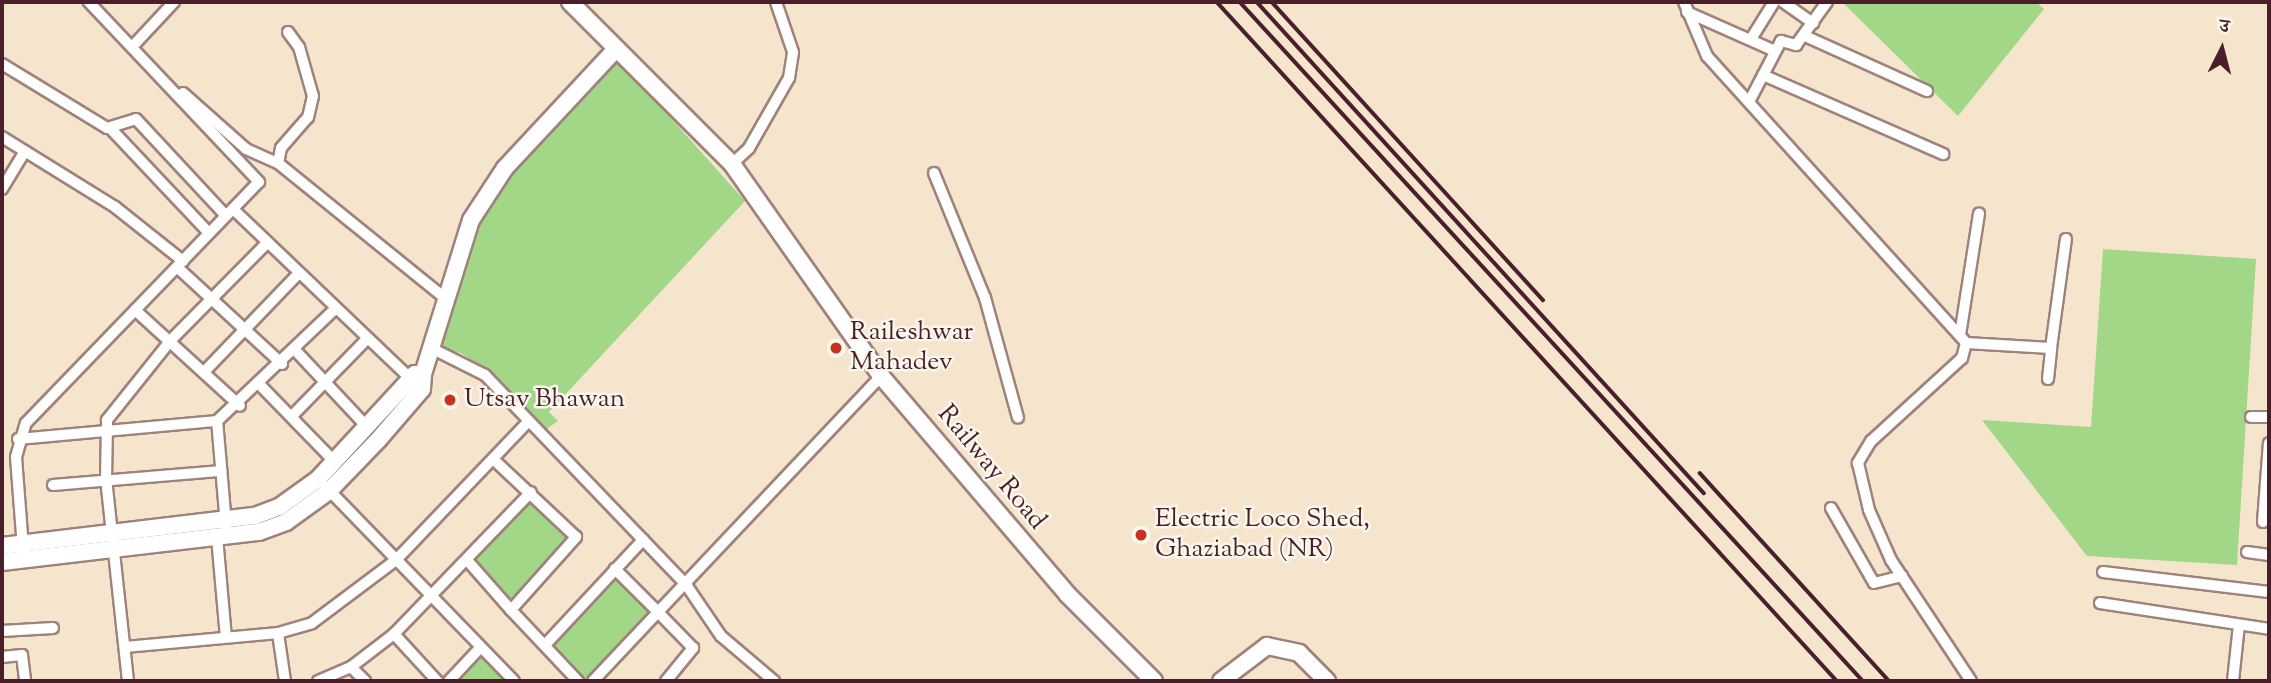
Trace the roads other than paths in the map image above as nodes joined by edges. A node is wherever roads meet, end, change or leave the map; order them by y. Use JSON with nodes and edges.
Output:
{"nodes":[{"id":1,"x":89,"y":2,"type":"edge"},
{"id":2,"x":174,"y":2,"type":"edge"},
{"id":3,"x":570,"y":2,"type":"edge"},
{"id":4,"x":776,"y":2,"type":"edge"},
{"id":5,"x":1774,"y":2,"type":"edge"},
{"id":6,"x":1783,"y":2,"type":"edge"},
{"id":7,"x":1827,"y":2,"type":"edge"},
{"id":8,"x":1686,"y":6,"type":"edge"},
{"id":9,"x":1813,"y":23,"type":"junction"},
{"id":10,"x":288,"y":32,"type":"dead end"},
{"id":11,"x":1805,"y":36,"type":"junction"},
{"id":12,"x":1751,"y":39,"type":"junction"},
{"id":13,"x":132,"y":47,"type":"junction"},
{"id":14,"x":617,"y":49,"type":"junction"},
{"id":15,"x":1775,"y":51,"type":"junction"},
{"id":16,"x":2,"y":64,"type":"edge"},
{"id":17,"x":149,"y":65,"type":"junction"},
{"id":18,"x":1763,"y":75,"type":"junction"},
{"id":19,"x":1927,"y":90,"type":"dead end"},
{"id":20,"x":1750,"y":100,"type":"junction"},
{"id":21,"x":111,"y":129,"type":"junction"},
{"id":22,"x":2,"y":137,"type":"edge"},
{"id":23,"x":25,"y":151,"type":"junction"},
{"id":24,"x":1943,"y":154,"type":"dead end"},
{"id":25,"x":278,"y":163,"type":"junction"},
{"id":26,"x":732,"y":164,"type":"junction"},
{"id":27,"x":934,"y":173,"type":"dead end"},
{"id":28,"x":2,"y":190,"type":"edge"},
{"id":29,"x":229,"y":212,"type":"junction"},
{"id":30,"x":1979,"y":213,"type":"dead end"},
{"id":31,"x":209,"y":233,"type":"junction"},
{"id":32,"x":2066,"y":239,"type":"dead end"},
{"id":33,"x":267,"y":243,"type":"junction"},
{"id":34,"x":180,"y":264,"type":"junction"},
{"id":35,"x":298,"y":274,"type":"junction"},
{"id":36,"x":445,"y":298,"type":"junction"},
{"id":37,"x":212,"y":299,"type":"junction"},
{"id":38,"x":135,"y":310,"type":"junction"},
{"id":39,"x":334,"y":310,"type":"junction"},
{"id":40,"x":245,"y":330,"type":"junction"},
{"id":41,"x":1963,"y":339,"type":"junction"},
{"id":42,"x":171,"y":340,"type":"junction"},
{"id":43,"x":366,"y":340,"type":"junction"},
{"id":44,"x":2051,"y":348,"type":"junction"},
{"id":45,"x":433,"y":349,"type":"junction"},
{"id":46,"x":295,"y":350,"type":"junction"},
{"id":47,"x":282,"y":364,"type":"junction"},
{"id":48,"x":204,"y":372,"type":"junction"},
{"id":49,"x":881,"y":376,"type":"junction"},
{"id":50,"x":2049,"y":379,"type":"dead end"},
{"id":51,"x":420,"y":381,"type":"junction"},
{"id":52,"x":325,"y":382,"type":"junction"},
{"id":53,"x":260,"y":385,"type":"junction"},
{"id":54,"x":240,"y":406,"type":"junction"},
{"id":55,"x":292,"y":416,"type":"junction"},
{"id":56,"x":2251,"y":416,"type":"dead end"},
{"id":57,"x":2269,"y":417,"type":"edge"},
{"id":58,"x":1018,"y":418,"type":"dead end"},
{"id":59,"x":217,"y":421,"type":"junction"},
{"id":60,"x":528,"y":422,"type":"junction"},
{"id":61,"x":367,"y":427,"type":"junction"},
{"id":62,"x":103,"y":433,"type":"junction"},
{"id":63,"x":18,"y":439,"type":"junction"},
{"id":64,"x":2269,"y":443,"type":"edge"},
{"id":65,"x":493,"y":458,"type":"junction"},
{"id":66,"x":335,"y":462,"type":"junction"},
{"id":67,"x":220,"y":471,"type":"junction"},
{"id":68,"x":106,"y":480,"type":"junction"},
{"id":69,"x":53,"y":485,"type":"dead end"},
{"id":70,"x":324,"y":485,"type":"junction"},
{"id":71,"x":531,"y":492,"type":"junction"},
{"id":72,"x":1831,"y":508,"type":"dead end"},
{"id":73,"x":2263,"y":522,"type":"dead end"},
{"id":74,"x":223,"y":531,"type":"junction"},
{"id":75,"x":111,"y":539,"type":"junction"},
{"id":76,"x":643,"y":540,"type":"junction"},
{"id":77,"x":2,"y":546,"type":"edge"},
{"id":78,"x":23,"y":551,"type":"junction"},
{"id":79,"x":2247,"y":552,"type":"dead end"},
{"id":80,"x":2269,"y":555,"type":"edge"},
{"id":81,"x":396,"y":560,"type":"junction"},
{"id":82,"x":467,"y":560,"type":"junction"},
{"id":83,"x":2,"y":562,"type":"edge"},
{"id":84,"x":615,"y":569,"type":"junction"},
{"id":85,"x":2104,"y":572,"type":"dead end"},
{"id":86,"x":1902,"y":576,"type":"junction"},
{"id":87,"x":687,"y":586,"type":"junction"},
{"id":88,"x":2269,"y":592,"type":"edge"},
{"id":89,"x":431,"y":597,"type":"junction"},
{"id":90,"x":2100,"y":603,"type":"dead end"},
{"id":91,"x":511,"y":610,"type":"junction"},
{"id":92,"x":658,"y":612,"type":"junction"},
{"id":93,"x":2239,"y":625,"type":"junction"},
{"id":94,"x":53,"y":628,"type":"dead end"},
{"id":95,"x":2269,"y":629,"type":"edge"},
{"id":96,"x":2,"y":631,"type":"edge"},
{"id":97,"x":278,"y":633,"type":"junction"},
{"id":98,"x":394,"y":634,"type":"junction"},
{"id":99,"x":226,"y":637,"type":"junction"},
{"id":100,"x":545,"y":645,"type":"junction"},
{"id":101,"x":125,"y":647,"type":"junction"},
{"id":102,"x":481,"y":648,"type":"junction"},
{"id":103,"x":2,"y":657,"type":"edge"},
{"id":104,"x":351,"y":667,"type":"junction"},
{"id":105,"x":25,"y":681,"type":"edge"},
{"id":106,"x":128,"y":681,"type":"edge"},
{"id":107,"x":285,"y":681,"type":"edge"},
{"id":108,"x":318,"y":681,"type":"edge"},
{"id":109,"x":365,"y":681,"type":"edge"},
{"id":110,"x":437,"y":681,"type":"edge"},
{"id":111,"x":449,"y":681,"type":"edge"},
{"id":112,"x":514,"y":681,"type":"edge"},
{"id":113,"x":578,"y":681,"type":"edge"},
{"id":114,"x":593,"y":681,"type":"edge"},
{"id":115,"x":666,"y":681,"type":"edge"},
{"id":116,"x":774,"y":681,"type":"edge"},
{"id":117,"x":1154,"y":681,"type":"edge"},
{"id":118,"x":1221,"y":681,"type":"edge"},
{"id":119,"x":1328,"y":681,"type":"edge"},
{"id":120,"x":1971,"y":681,"type":"edge"},
{"id":121,"x":2233,"y":681,"type":"edge"}],
"edges":[{"from":1,"to":13,"type":"street"},
{"from":2,"to":13,"type":"street"},
{"from":3,"to":14,"type":"street","name":"Railway Road"},
{"from":4,"to":26,"type":"street"},
{"from":5,"to":12,"type":"street"},
{"from":6,"to":9,"type":"street"},
{"from":7,"to":9,"type":"street"},
{"from":8,"to":12,"type":"street"},
{"from":8,"to":20,"type":"street"},
{"from":9,"to":11,"type":"street"},
{"from":10,"to":25,"type":"street"},
{"from":11,"to":15,"type":"street"},
{"from":11,"to":19,"type":"street"},
{"from":12,"to":15,"type":"street"},
{"from":13,"to":17,"type":"street"},
{"from":14,"to":26,"type":"street","name":"Railway Road"},
{"from":14,"to":36,"type":"street"},
{"from":15,"to":18,"type":"street"},
{"from":16,"to":21,"type":"street"},
{"from":17,"to":25,"type":"street"},
{"from":17,"to":29,"type":"street"},
{"from":18,"to":20,"type":"street"},
{"from":18,"to":24,"type":"street"},
{"from":20,"to":41,"type":"street"},
{"from":21,"to":29,"type":"street"},
{"from":21,"to":31,"type":"street"},
{"from":22,"to":23,"type":"street"},
{"from":23,"to":28,"type":"street"},
{"from":23,"to":34,"type":"street"},
{"from":25,"to":36,"type":"street"},
{"from":26,"to":49,"type":"street","name":"Railway Road"},
{"from":27,"to":58,"type":"street"},
{"from":29,"to":31,"type":"street"},
{"from":29,"to":33,"type":"street"},
{"from":30,"to":41,"type":"street"},
{"from":31,"to":34,"type":"street"},
{"from":32,"to":44,"type":"street"},
{"from":33,"to":35,"type":"street"},
{"from":33,"to":37,"type":"street"},
{"from":34,"to":37,"type":"street"},
{"from":34,"to":38,"type":"street"},
{"from":35,"to":39,"type":"street"},
{"from":35,"to":40,"type":"street"},
{"from":36,"to":45,"type":"street"},
{"from":37,"to":40,"type":"street"},
{"from":37,"to":42,"type":"street"},
{"from":38,"to":42,"type":"street"},
{"from":38,"to":63,"type":"street"},
{"from":39,"to":43,"type":"street"},
{"from":39,"to":46,"type":"street"},
{"from":40,"to":47,"type":"street"},
{"from":40,"to":48,"type":"street"},
{"from":41,"to":44,"type":"street"},
{"from":41,"to":86,"type":"street"},
{"from":42,"to":48,"type":"street"},
{"from":42,"to":62,"type":"street"},
{"from":43,"to":51,"type":"street"},
{"from":43,"to":52,"type":"street"},
{"from":44,"to":50,"type":"street"},
{"from":45,"to":51,"type":"street"},
{"from":45,"to":60,"type":"street"},
{"from":46,"to":47,"type":"street"},
{"from":46,"to":52,"type":"street"},
{"from":47,"to":53,"type":"street"},
{"from":48,"to":54,"type":"street"},
{"from":49,"to":87,"type":"street"},
{"from":49,"to":117,"type":"street","name":"Railway Road"},
{"from":51,"to":61,"type":"street"},
{"from":51,"to":70,"type":"street"},
{"from":52,"to":55,"type":"street"},
{"from":52,"to":61,"type":"street"},
{"from":53,"to":54,"type":"street"},
{"from":53,"to":55,"type":"street"},
{"from":54,"to":59,"type":"street"},
{"from":55,"to":66,"type":"street"},
{"from":56,"to":57,"type":"street"},
{"from":59,"to":62,"type":"street"},
{"from":59,"to":67,"type":"street"},
{"from":60,"to":65,"type":"street"},
{"from":60,"to":76,"type":"street"},
{"from":61,"to":66,"type":"street"},
{"from":62,"to":63,"type":"street"},
{"from":62,"to":68,"type":"street"},
{"from":63,"to":78,"type":"street"},
{"from":64,"to":73,"type":"street"},
{"from":65,"to":71,"type":"street"},
{"from":65,"to":81,"type":"street"},
{"from":66,"to":70,"type":"street"},
{"from":67,"to":68,"type":"street"},
{"from":67,"to":74,"type":"street"},
{"from":68,"to":69,"type":"street"},
{"from":68,"to":75,"type":"street"},
{"from":70,"to":74,"type":"street"},
{"from":70,"to":81,"type":"street"},
{"from":71,"to":82,"type":"street"},
{"from":71,"to":91,"type":"street"},
{"from":72,"to":86,"type":"street"},
{"from":74,"to":75,"type":"street"},
{"from":74,"to":99,"type":"street"},
{"from":75,"to":78,"type":"street"},
{"from":75,"to":101,"type":"street"},
{"from":76,"to":84,"type":"street"},
{"from":76,"to":87,"type":"street"},
{"from":77,"to":78,"type":"street"},
{"from":78,"to":83,"type":"street"},
{"from":79,"to":80,"type":"street"},
{"from":81,"to":89,"type":"street"},
{"from":81,"to":97,"type":"street"},
{"from":82,"to":89,"type":"street"},
{"from":82,"to":91,"type":"street"},
{"from":84,"to":92,"type":"street"},
{"from":84,"to":100,"type":"street"},
{"from":85,"to":88,"type":"street"},
{"from":86,"to":120,"type":"street"},
{"from":87,"to":92,"type":"street"},
{"from":87,"to":116,"type":"street"},
{"from":89,"to":98,"type":"street"},
{"from":89,"to":102,"type":"street"},
{"from":90,"to":93,"type":"street"},
{"from":91,"to":100,"type":"street"},
{"from":92,"to":114,"type":"street"},
{"from":92,"to":115,"type":"street"},
{"from":93,"to":95,"type":"street"},
{"from":93,"to":121,"type":"street"},
{"from":94,"to":96,"type":"street"},
{"from":97,"to":99,"type":"street"},
{"from":97,"to":107,"type":"street"},
{"from":98,"to":104,"type":"street"},
{"from":98,"to":110,"type":"street"},
{"from":99,"to":101,"type":"street"},
{"from":100,"to":113,"type":"street"},
{"from":101,"to":106,"type":"street"},
{"from":102,"to":111,"type":"street"},
{"from":102,"to":112,"type":"street"},
{"from":103,"to":105,"type":"street"},
{"from":104,"to":108,"type":"street"},
{"from":104,"to":109,"type":"street"},
{"from":118,"to":119,"type":"street"}]}
